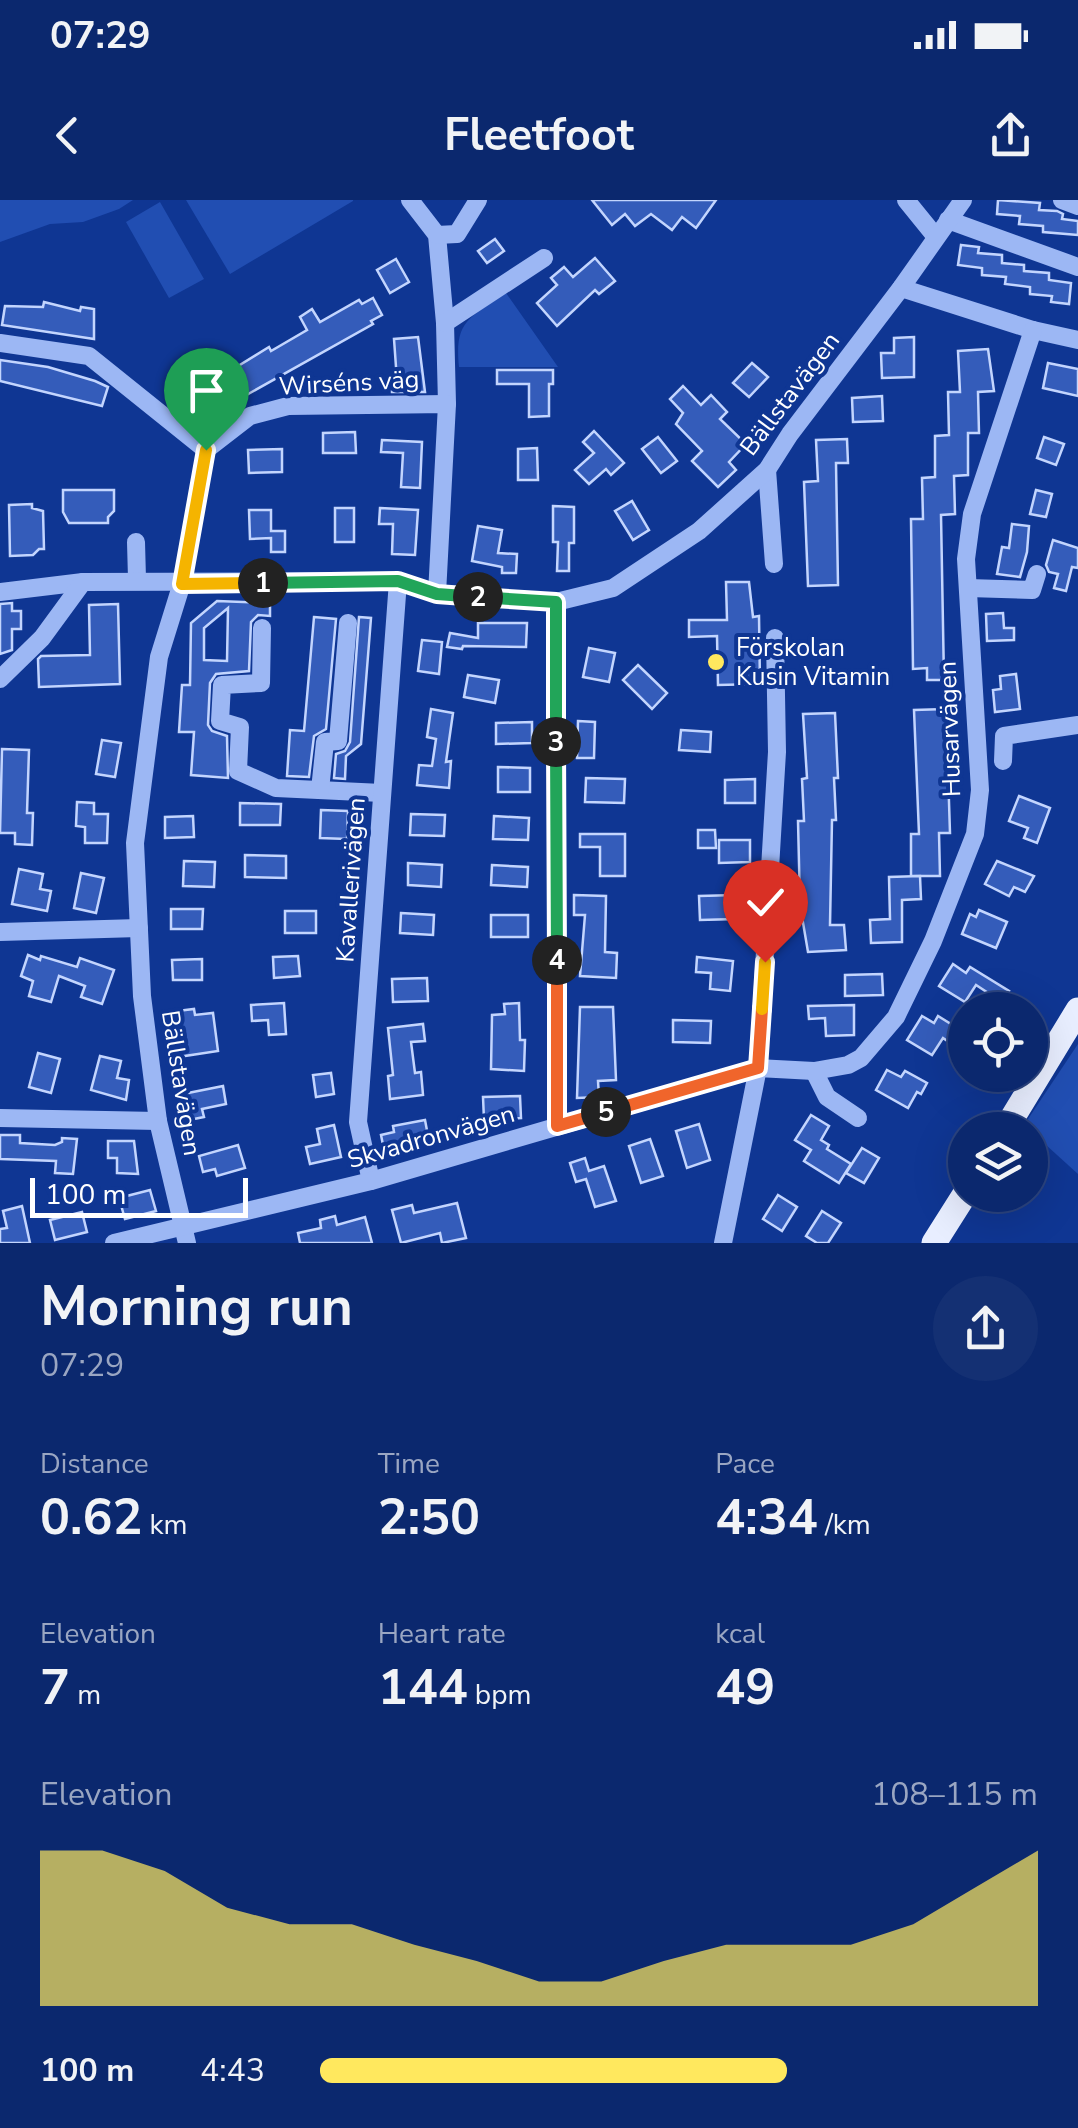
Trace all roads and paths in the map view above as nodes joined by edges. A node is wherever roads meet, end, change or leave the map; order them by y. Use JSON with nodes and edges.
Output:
{"nodes":[{"id":1,"x":410,"y":200,"type":"edge"},
{"id":2,"x":478,"y":200,"type":"edge"},
{"id":3,"x":906,"y":200,"type":"edge"},
{"id":4,"x":963,"y":200,"type":"edge"},
{"id":5,"x":1062,"y":200,"type":"edge"},
{"id":6,"x":1078,"y":206,"type":"edge"},
{"id":7,"x":948,"y":220,"type":"junction"},
{"id":8,"x":437,"y":235,"type":"junction"},
{"id":9,"x":936,"y":237,"type":"junction"},
{"id":10,"x":544,"y":258,"type":"dead end"},
{"id":11,"x":1078,"y":267,"type":"edge"},
{"id":12,"x":901,"y":288,"type":"junction"},
{"id":13,"x":445,"y":323,"type":"junction"},
{"id":14,"x":1033,"y":330,"type":"junction"},
{"id":15,"x":1078,"y":340,"type":"edge"},
{"id":16,"x":0,"y":342,"type":"edge"},
{"id":17,"x":447,"y":404,"type":"junction"},
{"id":18,"x":206,"y":450,"type":"junction"},
{"id":19,"x":768,"y":470,"type":"junction"},
{"id":20,"x":136,"y":542,"type":"dead end"},
{"id":21,"x":774,"y":564,"type":"dead end"},
{"id":22,"x":1036,"y":574,"type":"dead end"},
{"id":23,"x":137,"y":579,"type":"junction"},
{"id":24,"x":398,"y":581,"type":"junction"},
{"id":25,"x":83,"y":582,"type":"junction"},
{"id":26,"x":182,"y":584,"type":"junction"},
{"id":27,"x":968,"y":588,"type":"junction"},
{"id":28,"x":4,"y":590,"type":"edge"},
{"id":29,"x":437,"y":594,"type":"junction"},
{"id":30,"x":556,"y":602,"type":"junction"},
{"id":31,"x":348,"y":623,"type":"dead end"},
{"id":32,"x":262,"y":628,"type":"dead end"},
{"id":33,"x":775,"y":638,"type":"dead end"},
{"id":34,"x":0,"y":679,"type":"edge"},
{"id":35,"x":1078,"y":726,"type":"edge"},
{"id":36,"x":1004,"y":761,"type":"dead end"},
{"id":37,"x":320,"y":790,"type":"junction"},
{"id":38,"x":382,"y":793,"type":"junction"},
{"id":39,"x":139,"y":928,"type":"junction"},
{"id":40,"x":0,"y":932,"type":"edge"},
{"id":41,"x":1078,"y":1010,"type":"edge"},
{"id":42,"x":758,"y":1068,"type":"junction"},
{"id":43,"x":814,"y":1070,"type":"junction"},
{"id":44,"x":1016,"y":1112,"type":"edge"},
{"id":45,"x":0,"y":1118,"type":"edge"},
{"id":46,"x":858,"y":1118,"type":"dead end"},
{"id":47,"x":158,"y":1121,"type":"junction"},
{"id":48,"x":557,"y":1126,"type":"junction"},
{"id":49,"x":371,"y":1181,"type":"junction"},
{"id":50,"x":954,"y":1212,"type":"edge"},
{"id":51,"x":185,"y":1235,"type":"edge"},
{"id":52,"x":114,"y":1243,"type":"edge"},
{"id":53,"x":723,"y":1243,"type":"edge"},
{"id":54,"x":934,"y":1243,"type":"edge"}],
"edges":[{"from":1,"to":8,"type":"street"},
{"from":2,"to":8,"type":"street"},
{"from":3,"to":9,"type":"street"},
{"from":4,"to":7,"type":"street","name":"Bällstavägen"},
{"from":5,"to":6,"type":"street"},
{"from":7,"to":9,"type":"street","name":"Bällstavägen"},
{"from":7,"to":11,"type":"street"},
{"from":8,"to":13,"type":"street","name":"Wirséns väg"},
{"from":9,"to":12,"type":"street","name":"Bällstavägen"},
{"from":10,"to":13,"type":"street"},
{"from":12,"to":14,"type":"street"},
{"from":12,"to":19,"type":"street","name":"Bällstavägen"},
{"from":13,"to":17,"type":"street","name":"Wirséns väg"},
{"from":14,"to":15,"type":"street"},
{"from":14,"to":27,"type":"street","name":"Husarvägen"},
{"from":16,"to":18,"type":"street"},
{"from":17,"to":18,"type":"street","name":"Wirséns väg"},
{"from":17,"to":29,"type":"street","name":"Wirséns väg"},
{"from":18,"to":26,"type":"street"},
{"from":19,"to":21,"type":"street"},
{"from":19,"to":30,"type":"street","name":"Bällstavägen"},
{"from":20,"to":23,"type":"street"},
{"from":22,"to":27,"type":"street"},
{"from":23,"to":25,"type":"street"},
{"from":23,"to":26,"type":"street"},
{"from":24,"to":26,"type":"street","name":"Bällstavägen"},
{"from":24,"to":29,"type":"street","name":"Bällstavägen"},
{"from":24,"to":38,"type":"street","name":"Kavallerivägen"},
{"from":25,"to":28,"type":"street"},
{"from":25,"to":34,"type":"street"},
{"from":26,"to":39,"type":"street","name":"Bällstavägen"},
{"from":27,"to":43,"type":"street","name":"Husarvägen"},
{"from":29,"to":30,"type":"street","name":"Bällstavägen"},
{"from":30,"to":48,"type":"street"},
{"from":31,"to":37,"type":"street"},
{"from":32,"to":37,"type":"street"},
{"from":33,"to":42,"type":"street"},
{"from":35,"to":36,"type":"street"},
{"from":37,"to":38,"type":"street"},
{"from":38,"to":49,"type":"street","name":"Kavallerivägen"},
{"from":39,"to":40,"type":"street"},
{"from":39,"to":47,"type":"street","name":"Bällstavägen"},
{"from":41,"to":44,"type":"main road"},
{"from":42,"to":43,"type":"street","name":"Husarvägen"},
{"from":42,"to":48,"type":"street","name":"Skvadronvägen"},
{"from":42,"to":53,"type":"street"},
{"from":43,"to":46,"type":"street"},
{"from":45,"to":47,"type":"street"},
{"from":47,"to":51,"type":"street","name":"Bällstavägen"},
{"from":48,"to":49,"type":"street","name":"Skvadronvägen"},
{"from":49,"to":51,"type":"street","name":"Skvadronvägen"},
{"from":50,"to":54,"type":"main road"},
{"from":51,"to":52,"type":"street","name":"Skvadronvägen"}]}
